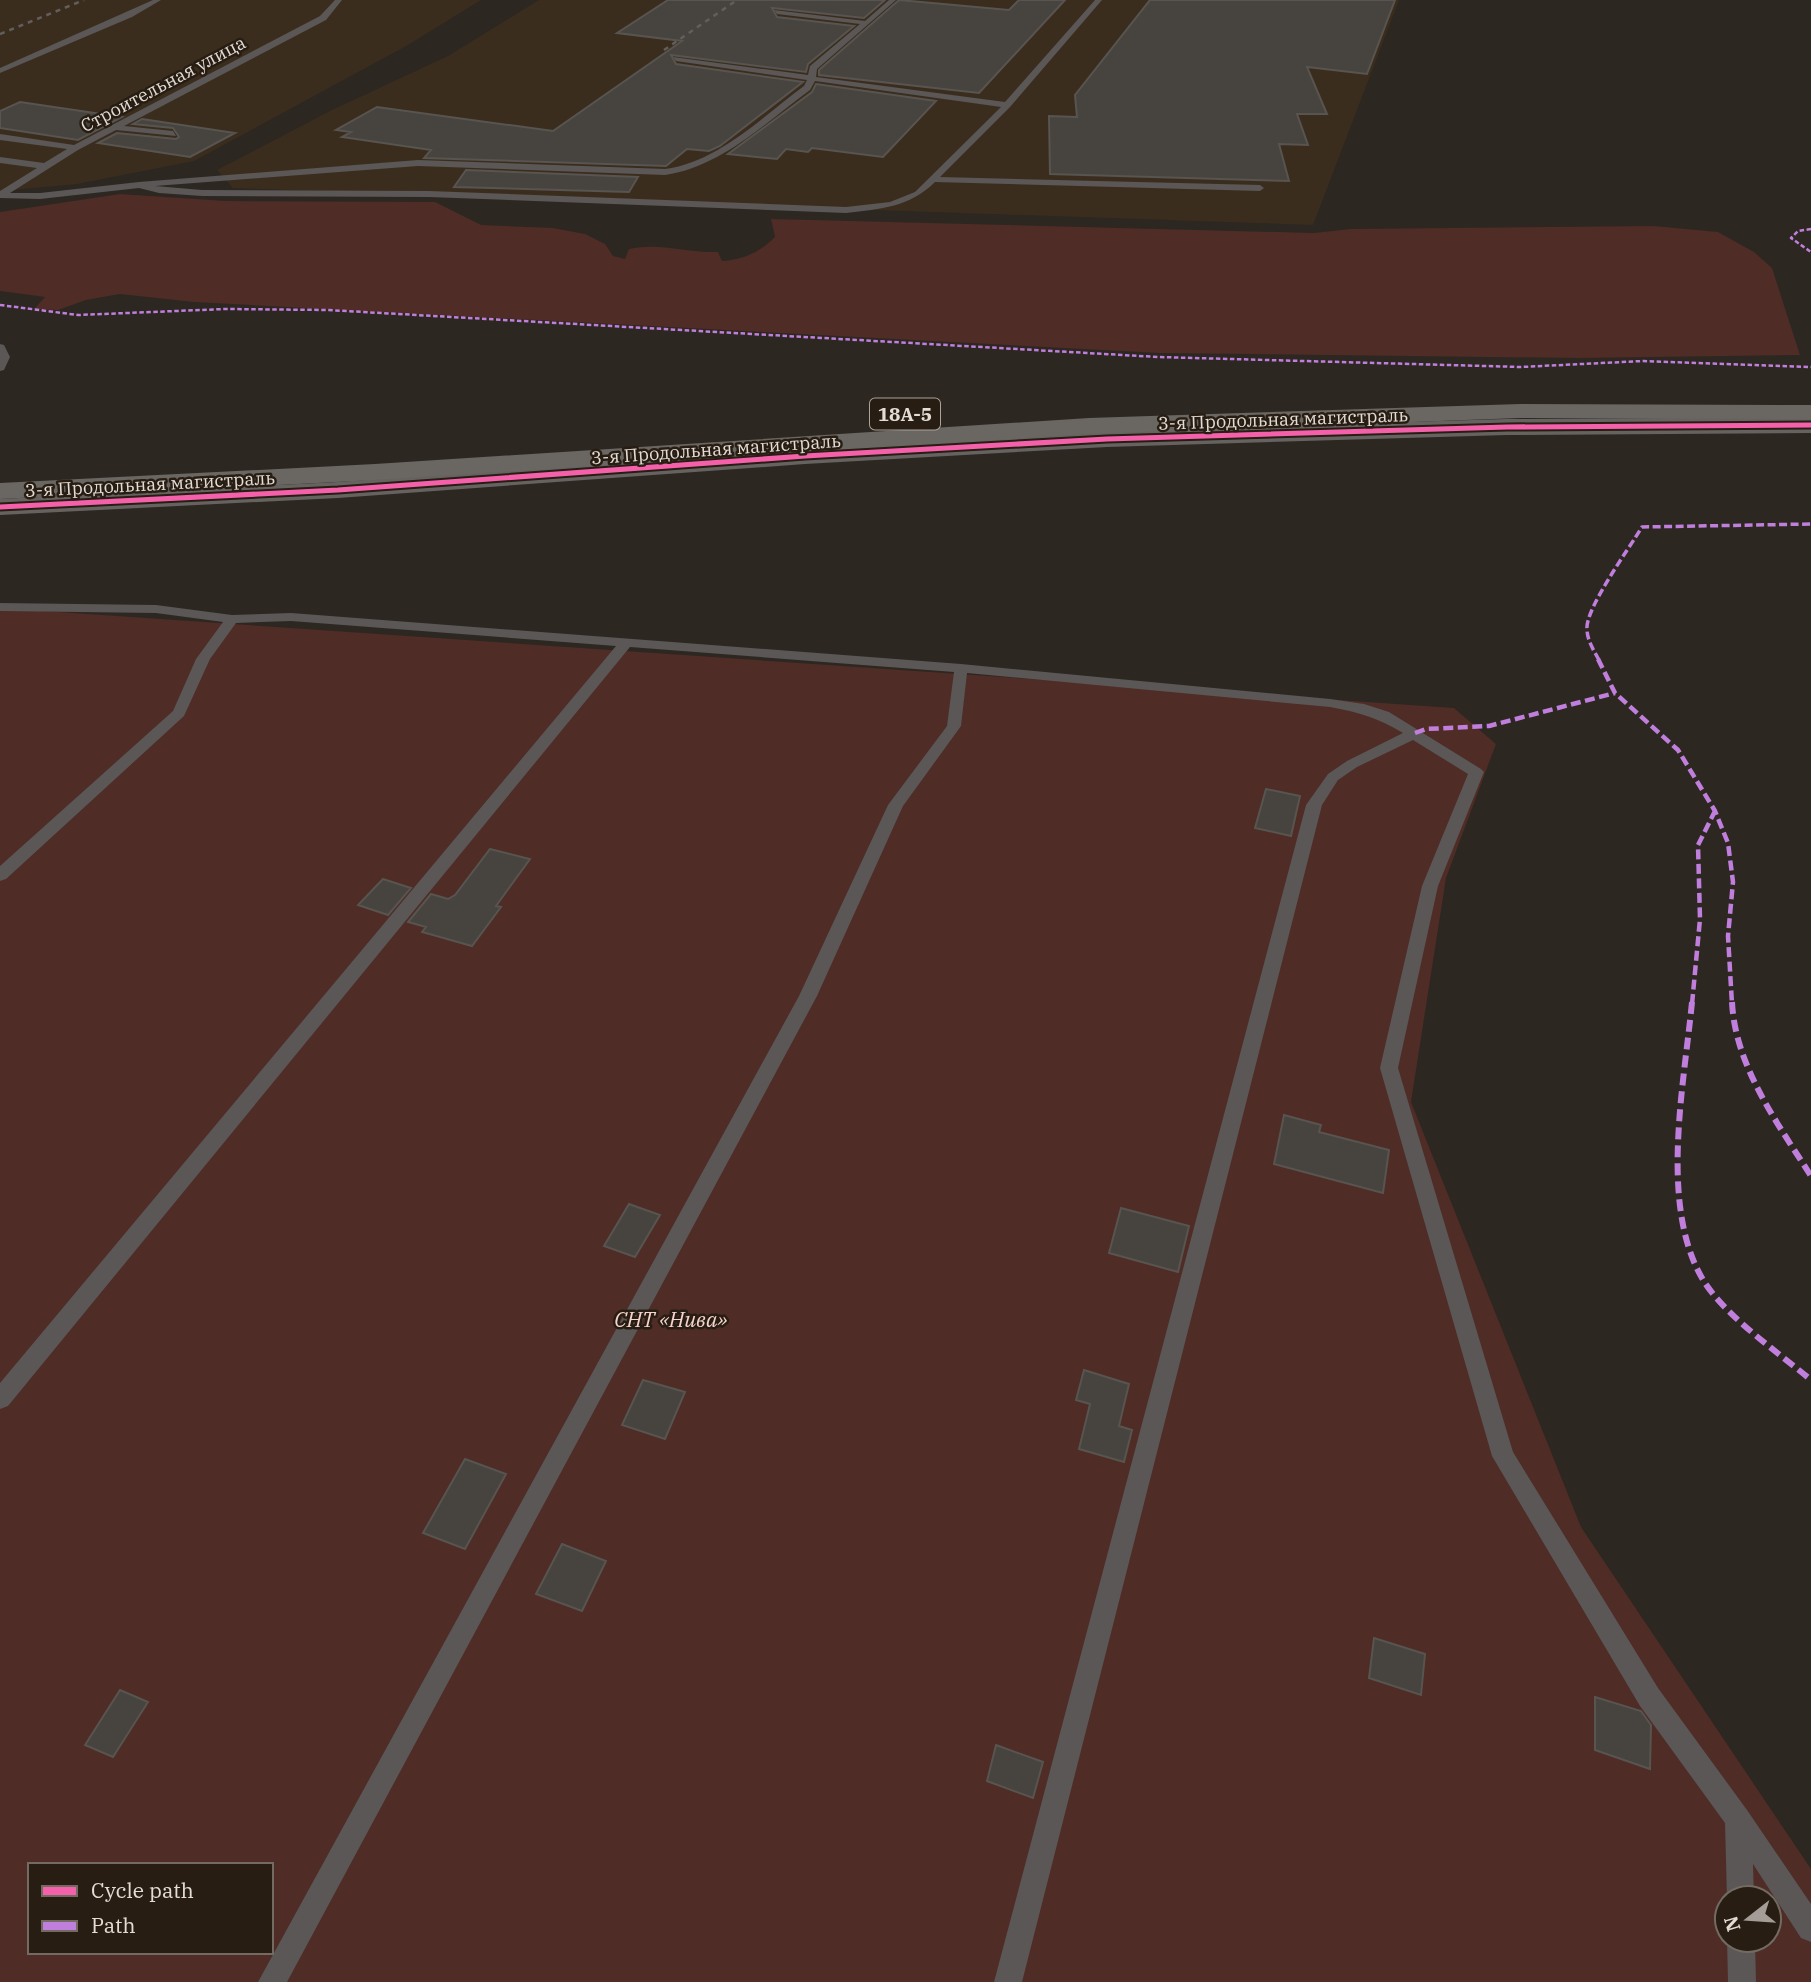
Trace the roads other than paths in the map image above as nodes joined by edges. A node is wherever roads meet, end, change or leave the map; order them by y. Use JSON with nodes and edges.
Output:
{"nodes":[{"id":1,"x":158,"y":0,"type":"edge"},
{"id":2,"x":339,"y":0,"type":"edge"},
{"id":3,"x":893,"y":0,"type":"edge"},
{"id":4,"x":1099,"y":0,"type":"edge"},
{"id":5,"x":777,"y":12,"type":"dead end"},
{"id":6,"x":867,"y":23,"type":"junction"},
{"id":7,"x":676,"y":59,"type":"dead end"},
{"id":8,"x":0,"y":71,"type":"edge"},
{"id":9,"x":811,"y":78,"type":"junction"},
{"id":10,"x":1007,"y":106,"type":"junction"},
{"id":11,"x":115,"y":127,"type":"junction"},
{"id":12,"x":173,"y":134,"type":"dead end"},
{"id":13,"x":0,"y":137,"type":"edge"},
{"id":14,"x":75,"y":148,"type":"junction"},
{"id":15,"x":0,"y":159,"type":"edge"},
{"id":16,"x":44,"y":166,"type":"junction"},
{"id":17,"x":933,"y":179,"type":"junction"},
{"id":18,"x":139,"y":185,"type":"junction"},
{"id":19,"x":1260,"y":188,"type":"dead end"},
{"id":20,"x":0,"y":195,"type":"edge"},
{"id":21,"x":0,"y":348,"type":"edge"},
{"id":22,"x":0,"y":368,"type":"edge"},
{"id":23,"x":1811,"y":391,"type":"edge"},
{"id":24,"x":940,"y":412,"type":"dead end"},
{"id":25,"x":1811,"y":412,"type":"edge"},
{"id":26,"x":760,"y":423,"type":"dead end"},
{"id":27,"x":1811,"y":425,"type":"edge"},
{"id":28,"x":104,"y":462,"type":"dead end"},
{"id":29,"x":0,"y":491,"type":"edge"},
{"id":30,"x":0,"y":507,"type":"edge"},
{"id":31,"x":0,"y":607,"type":"edge"},
{"id":32,"x":232,"y":619,"type":"junction"},
{"id":33,"x":625,"y":644,"type":"junction"},
{"id":34,"x":961,"y":668,"type":"junction"},
{"id":35,"x":1415,"y":733,"type":"junction"},
{"id":36,"x":0,"y":875,"type":"edge"},
{"id":37,"x":0,"y":1399,"type":"edge"},
{"id":38,"x":1738,"y":1819,"type":"junction"},
{"id":39,"x":1740,"y":1884,"type":"edge"},
{"id":40,"x":1811,"y":1928,"type":"edge"},
{"id":41,"x":1741,"y":1954,"type":"edge"},
{"id":42,"x":272,"y":1982,"type":"edge"},
{"id":43,"x":1008,"y":1982,"type":"edge"},
{"id":44,"x":1742,"y":1982,"type":"edge"}],
"edges":[{"from":1,"to":8,"type":"lane"},
{"from":2,"to":11,"type":"lane","name":"Строительная улица"},
{"from":3,"to":6,"type":"lane"},
{"from":4,"to":10,"type":"lane"},
{"from":5,"to":6,"type":"lane"},
{"from":6,"to":9,"type":"lane"},
{"from":7,"to":9,"type":"lane"},
{"from":9,"to":10,"type":"lane"},
{"from":9,"to":18,"type":"lane"},
{"from":10,"to":17,"type":"lane"},
{"from":11,"to":12,"type":"lane"},
{"from":11,"to":14,"type":"lane","name":"Строительная улица"},
{"from":13,"to":14,"type":"lane"},
{"from":14,"to":16,"type":"lane","name":"Строительная улица"},
{"from":15,"to":16,"type":"lane"},
{"from":16,"to":20,"type":"lane","name":"Строительная улица"},
{"from":17,"to":18,"type":"lane"},
{"from":17,"to":19,"type":"lane"},
{"from":18,"to":20,"type":"lane"},
{"from":21,"to":22,"type":"lane"},
{"from":23,"to":24,"type":"highway","name":"3-я Продольная магистраль","number":"18А-5"},
{"from":25,"to":29,"type":"highway","name":"3-я Продольная магистраль","number":"18А-5"},
{"from":26,"to":28,"type":"highway","name":"3-я Продольная магистраль"},
{"from":27,"to":30,"type":"street"},
{"from":31,"to":32,"type":"lane"},
{"from":32,"to":33,"type":"lane"},
{"from":32,"to":36,"type":"lane"},
{"from":33,"to":34,"type":"lane"},
{"from":33,"to":37,"type":"lane"},
{"from":34,"to":35,"type":"lane"},
{"from":34,"to":42,"type":"lane"},
{"from":35,"to":38,"type":"lane"},
{"from":35,"to":43,"type":"lane"},
{"from":38,"to":39,"type":"lane"},
{"from":38,"to":40,"type":"lane"},
{"from":41,"to":44,"type":"lane"}]}
